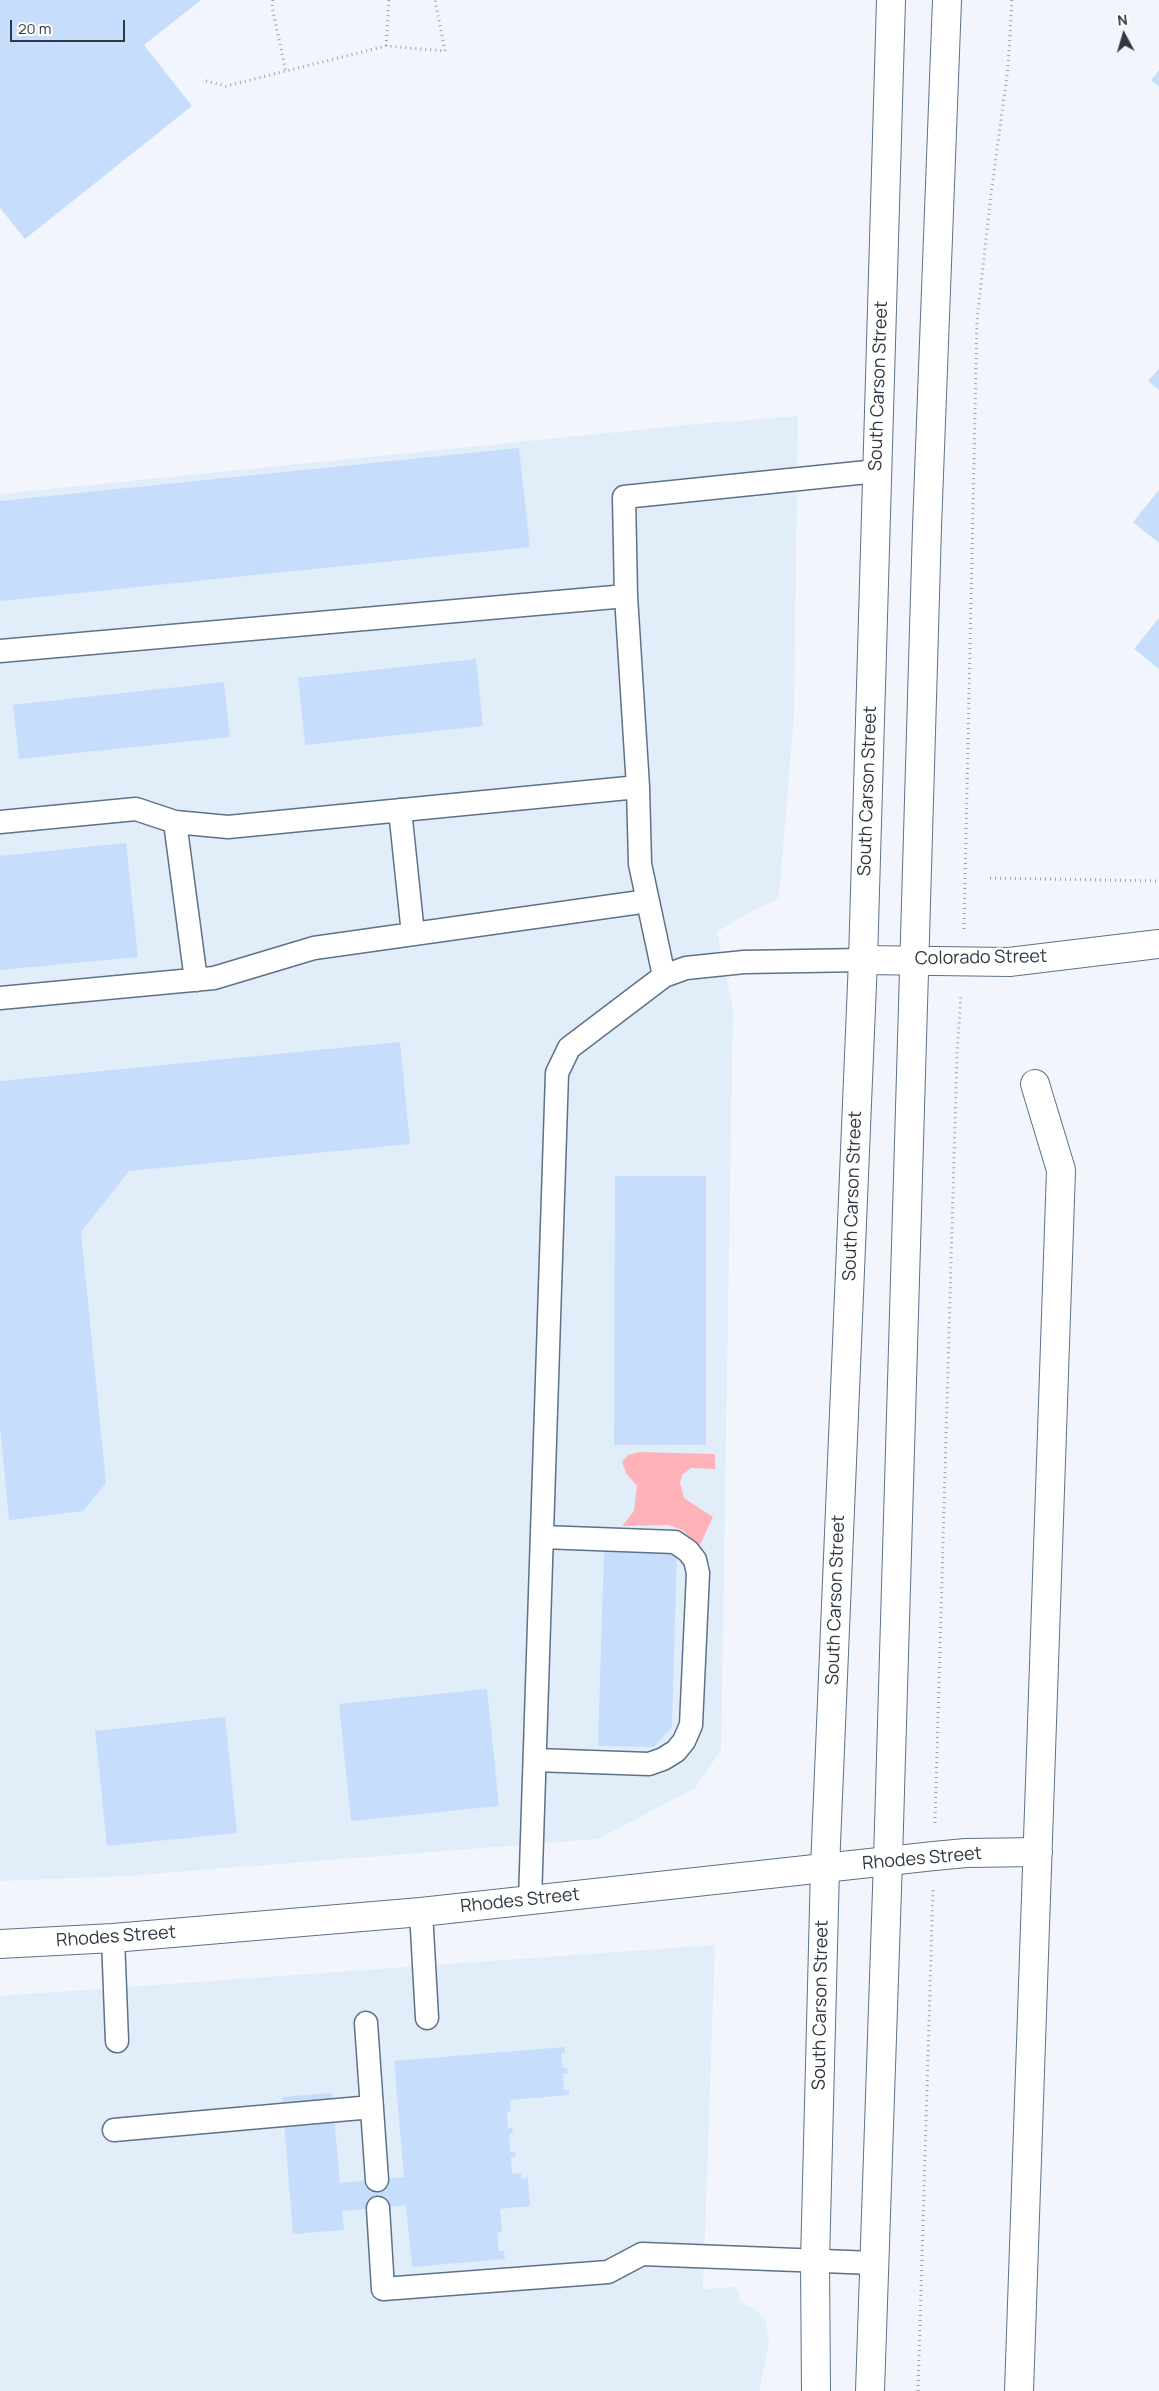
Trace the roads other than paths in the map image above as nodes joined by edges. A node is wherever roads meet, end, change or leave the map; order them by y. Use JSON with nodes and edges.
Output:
{"nodes":[{"id":1,"x":891,"y":0,"type":"edge"},
{"id":2,"x":946,"y":0,"type":"edge"},
{"id":3,"x":877,"y":471,"type":"junction"},
{"id":4,"x":626,"y":596,"type":"junction"},
{"id":5,"x":0,"y":651,"type":"edge"},
{"id":6,"x":638,"y":787,"type":"junction"},
{"id":7,"x":400,"y":810,"type":"junction"},
{"id":8,"x":0,"y":822,"type":"edge"},
{"id":9,"x":175,"y":822,"type":"junction"},
{"id":10,"x":648,"y":900,"type":"junction"},
{"id":11,"x":413,"y":934,"type":"junction"},
{"id":12,"x":1159,"y":944,"type":"edge"},
{"id":13,"x":915,"y":959,"type":"junction"},
{"id":14,"x":862,"y":960,"type":"junction"},
{"id":15,"x":664,"y":976,"type":"junction"},
{"id":16,"x":196,"y":980,"type":"junction"},
{"id":17,"x":0,"y":998,"type":"edge"},
{"id":18,"x":1035,"y":1084,"type":"dead end"},
{"id":19,"x":542,"y":1537,"type":"junction"},
{"id":20,"x":535,"y":1760,"type":"junction"},
{"id":21,"x":1038,"y":1852,"type":"junction"},
{"id":22,"x":888,"y":1860,"type":"junction"},
{"id":23,"x":825,"y":1868,"type":"junction"},
{"id":24,"x":530,"y":1900,"type":"junction"},
{"id":25,"x":421,"y":1912,"type":"junction"},
{"id":26,"x":113,"y":1938,"type":"junction"},
{"id":27,"x":0,"y":1944,"type":"edge"},
{"id":28,"x":428,"y":2018,"type":"dead end"},
{"id":29,"x":366,"y":2023,"type":"dead end"},
{"id":30,"x":117,"y":2041,"type":"dead end"},
{"id":31,"x":372,"y":2107,"type":"junction"},
{"id":32,"x":114,"y":2130,"type":"dead end"},
{"id":33,"x":377,"y":2180,"type":"dead end"},
{"id":34,"x":378,"y":2208,"type":"dead end"},
{"id":35,"x":815,"y":2261,"type":"junction"},
{"id":36,"x":874,"y":2263,"type":"junction"},
{"id":37,"x":816,"y":2391,"type":"edge"},
{"id":38,"x":870,"y":2391,"type":"edge"},
{"id":39,"x":1019,"y":2391,"type":"edge"}],
"edges":[{"from":1,"to":3,"type":"main road","name":"South Carson Street"},
{"from":2,"to":13,"type":"main road"},
{"from":3,"to":4,"type":"lane"},
{"from":3,"to":14,"type":"main road","name":"South Carson Street"},
{"from":4,"to":5,"type":"lane"},
{"from":4,"to":6,"type":"lane"},
{"from":6,"to":7,"type":"lane"},
{"from":6,"to":10,"type":"lane"},
{"from":7,"to":9,"type":"lane"},
{"from":7,"to":11,"type":"lane"},
{"from":8,"to":9,"type":"lane"},
{"from":9,"to":16,"type":"lane"},
{"from":10,"to":11,"type":"lane"},
{"from":10,"to":15,"type":"lane"},
{"from":11,"to":16,"type":"lane"},
{"from":12,"to":13,"type":"main road","name":"Colorado Street"},
{"from":13,"to":14,"type":"main road","name":"Colorado Street"},
{"from":13,"to":22,"type":"main road"},
{"from":14,"to":15,"type":"lane"},
{"from":14,"to":23,"type":"main road","name":"South Carson Street"},
{"from":15,"to":19,"type":"lane"},
{"from":16,"to":17,"type":"lane"},
{"from":18,"to":21,"type":"main road"},
{"from":19,"to":20,"type":"lane"},
{"from":19,"to":20,"type":"lane"},
{"from":20,"to":24,"type":"lane"},
{"from":21,"to":22,"type":"main road","name":"Rhodes Street"},
{"from":21,"to":39,"type":"main road"},
{"from":22,"to":23,"type":"main road","name":"Rhodes Street"},
{"from":22,"to":36,"type":"main road"},
{"from":23,"to":24,"type":"main road","name":"Rhodes Street"},
{"from":23,"to":35,"type":"main road","name":"South Carson Street"},
{"from":24,"to":25,"type":"main road","name":"Rhodes Street"},
{"from":25,"to":26,"type":"main road","name":"Rhodes Street"},
{"from":25,"to":28,"type":"lane"},
{"from":26,"to":27,"type":"main road","name":"Rhodes Street"},
{"from":26,"to":30,"type":"lane"},
{"from":29,"to":31,"type":"lane"},
{"from":31,"to":32,"type":"lane"},
{"from":31,"to":33,"type":"lane"},
{"from":34,"to":35,"type":"lane"},
{"from":35,"to":36,"type":"lane"},
{"from":35,"to":37,"type":"main road","name":"South Carson Street"},
{"from":36,"to":38,"type":"main road"}]}
